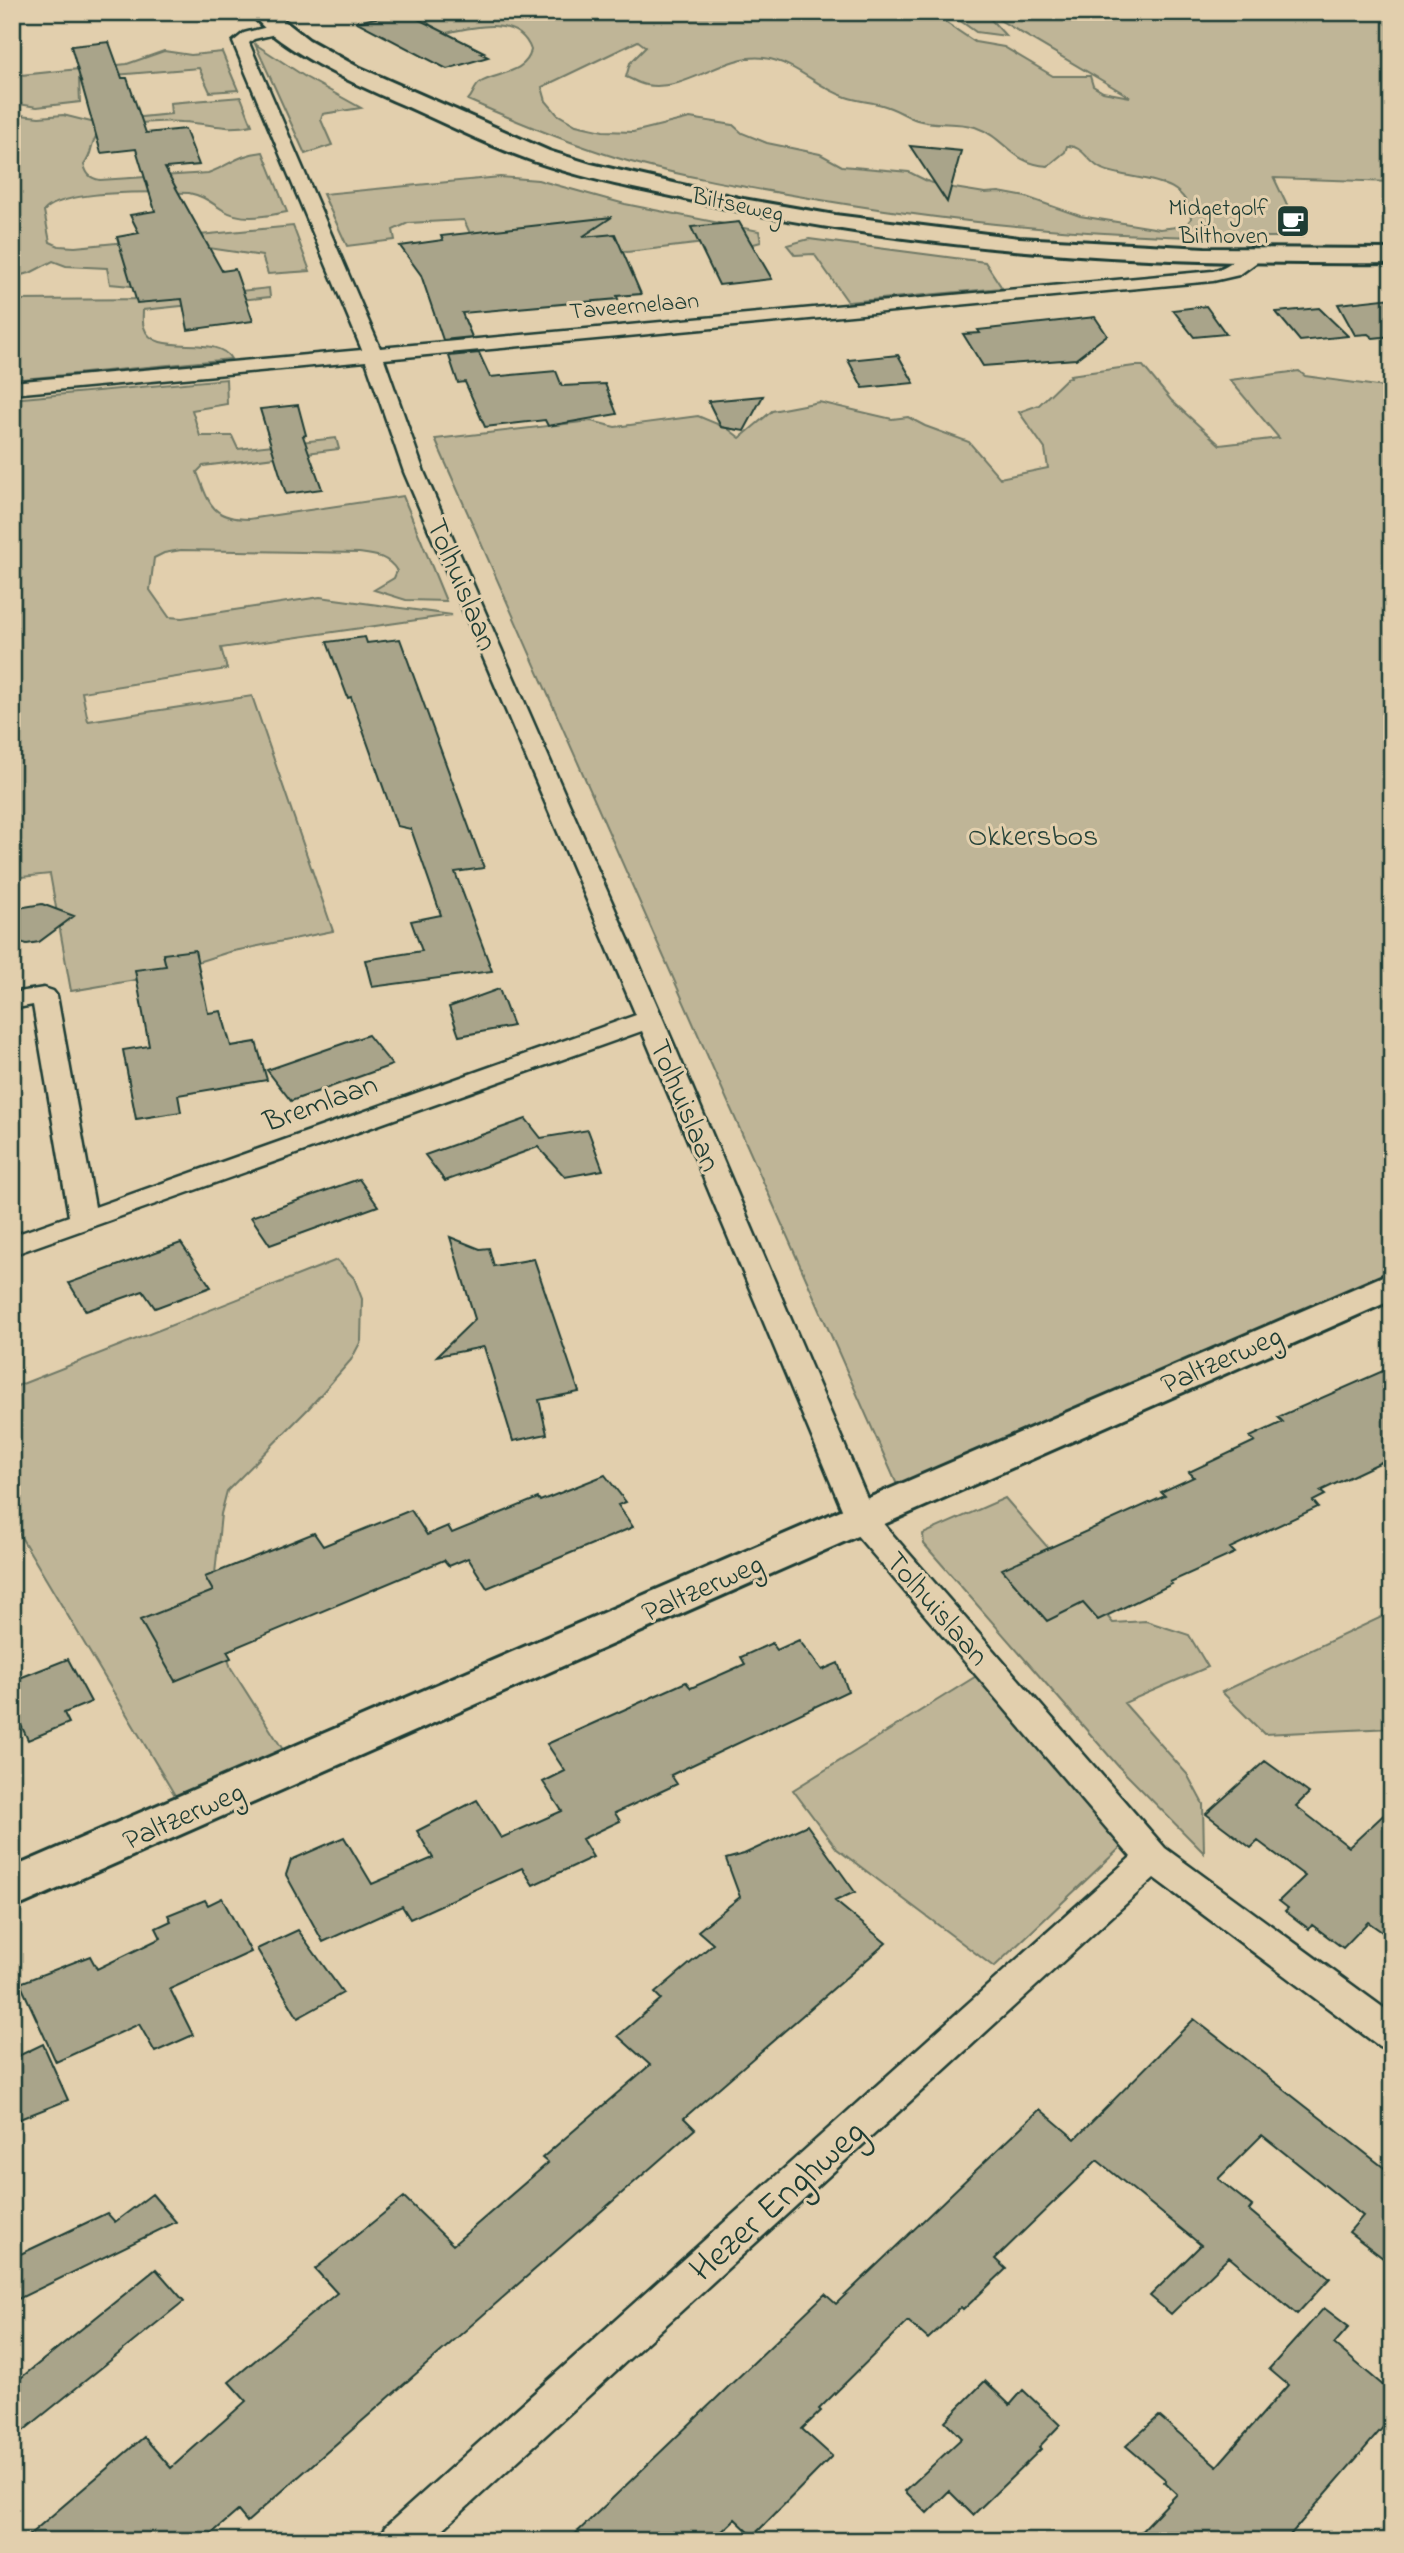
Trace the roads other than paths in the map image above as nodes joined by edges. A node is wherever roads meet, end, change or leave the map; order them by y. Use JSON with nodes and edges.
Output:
{"nodes":[{"id":1,"x":260,"y":12,"type":"edge"},
{"id":2,"x":279,"y":29,"type":"junction"},
{"id":3,"x":1392,"y":256,"type":"edge"},
{"id":4,"x":1255,"y":257,"type":"junction"},
{"id":5,"x":373,"y":353,"type":"junction"},
{"id":6,"x":12,"y":388,"type":"edge"},
{"id":7,"x":12,"y":1001,"type":"edge"},
{"id":8,"x":650,"y":1019,"type":"junction"},
{"id":9,"x":84,"y":1221,"type":"junction"},
{"id":10,"x":12,"y":1246,"type":"edge"},
{"id":11,"x":1392,"y":1284,"type":"edge"},
{"id":12,"x":860,"y":1518,"type":"junction"},
{"id":13,"x":1153,"y":1858,"type":"junction"},
{"id":14,"x":12,"y":1889,"type":"edge"},
{"id":15,"x":1392,"y":2035,"type":"edge"},
{"id":16,"x":399,"y":2541,"type":"edge"}],
"edges":[{"from":1,"to":2,"type":"street","name":"Biltseweg"},
{"from":2,"to":4,"type":"street","name":"Biltseweg"},
{"from":2,"to":5,"type":"street","name":"Tolhuislaan"},
{"from":3,"to":4,"type":"street","name":"Biltseweg"},
{"from":4,"to":5,"type":"street","name":"Taveernelaan"},
{"from":5,"to":6,"type":"street","name":"Taveernelaan"},
{"from":5,"to":8,"type":"street","name":"Tolhuislaan"},
{"from":7,"to":9,"type":"street"},
{"from":8,"to":9,"type":"street","name":"Bremlaan"},
{"from":8,"to":12,"type":"street","name":"Tolhuislaan"},
{"from":9,"to":10,"type":"street","name":"Bremlaan"},
{"from":11,"to":12,"type":"street","name":"Paltzerweg"},
{"from":12,"to":13,"type":"street","name":"Tolhuislaan"},
{"from":12,"to":14,"type":"street","name":"Paltzerweg"},
{"from":13,"to":15,"type":"street","name":"Tolhuislaan"},
{"from":13,"to":16,"type":"street","name":"Hezer Enghweg"}]}
